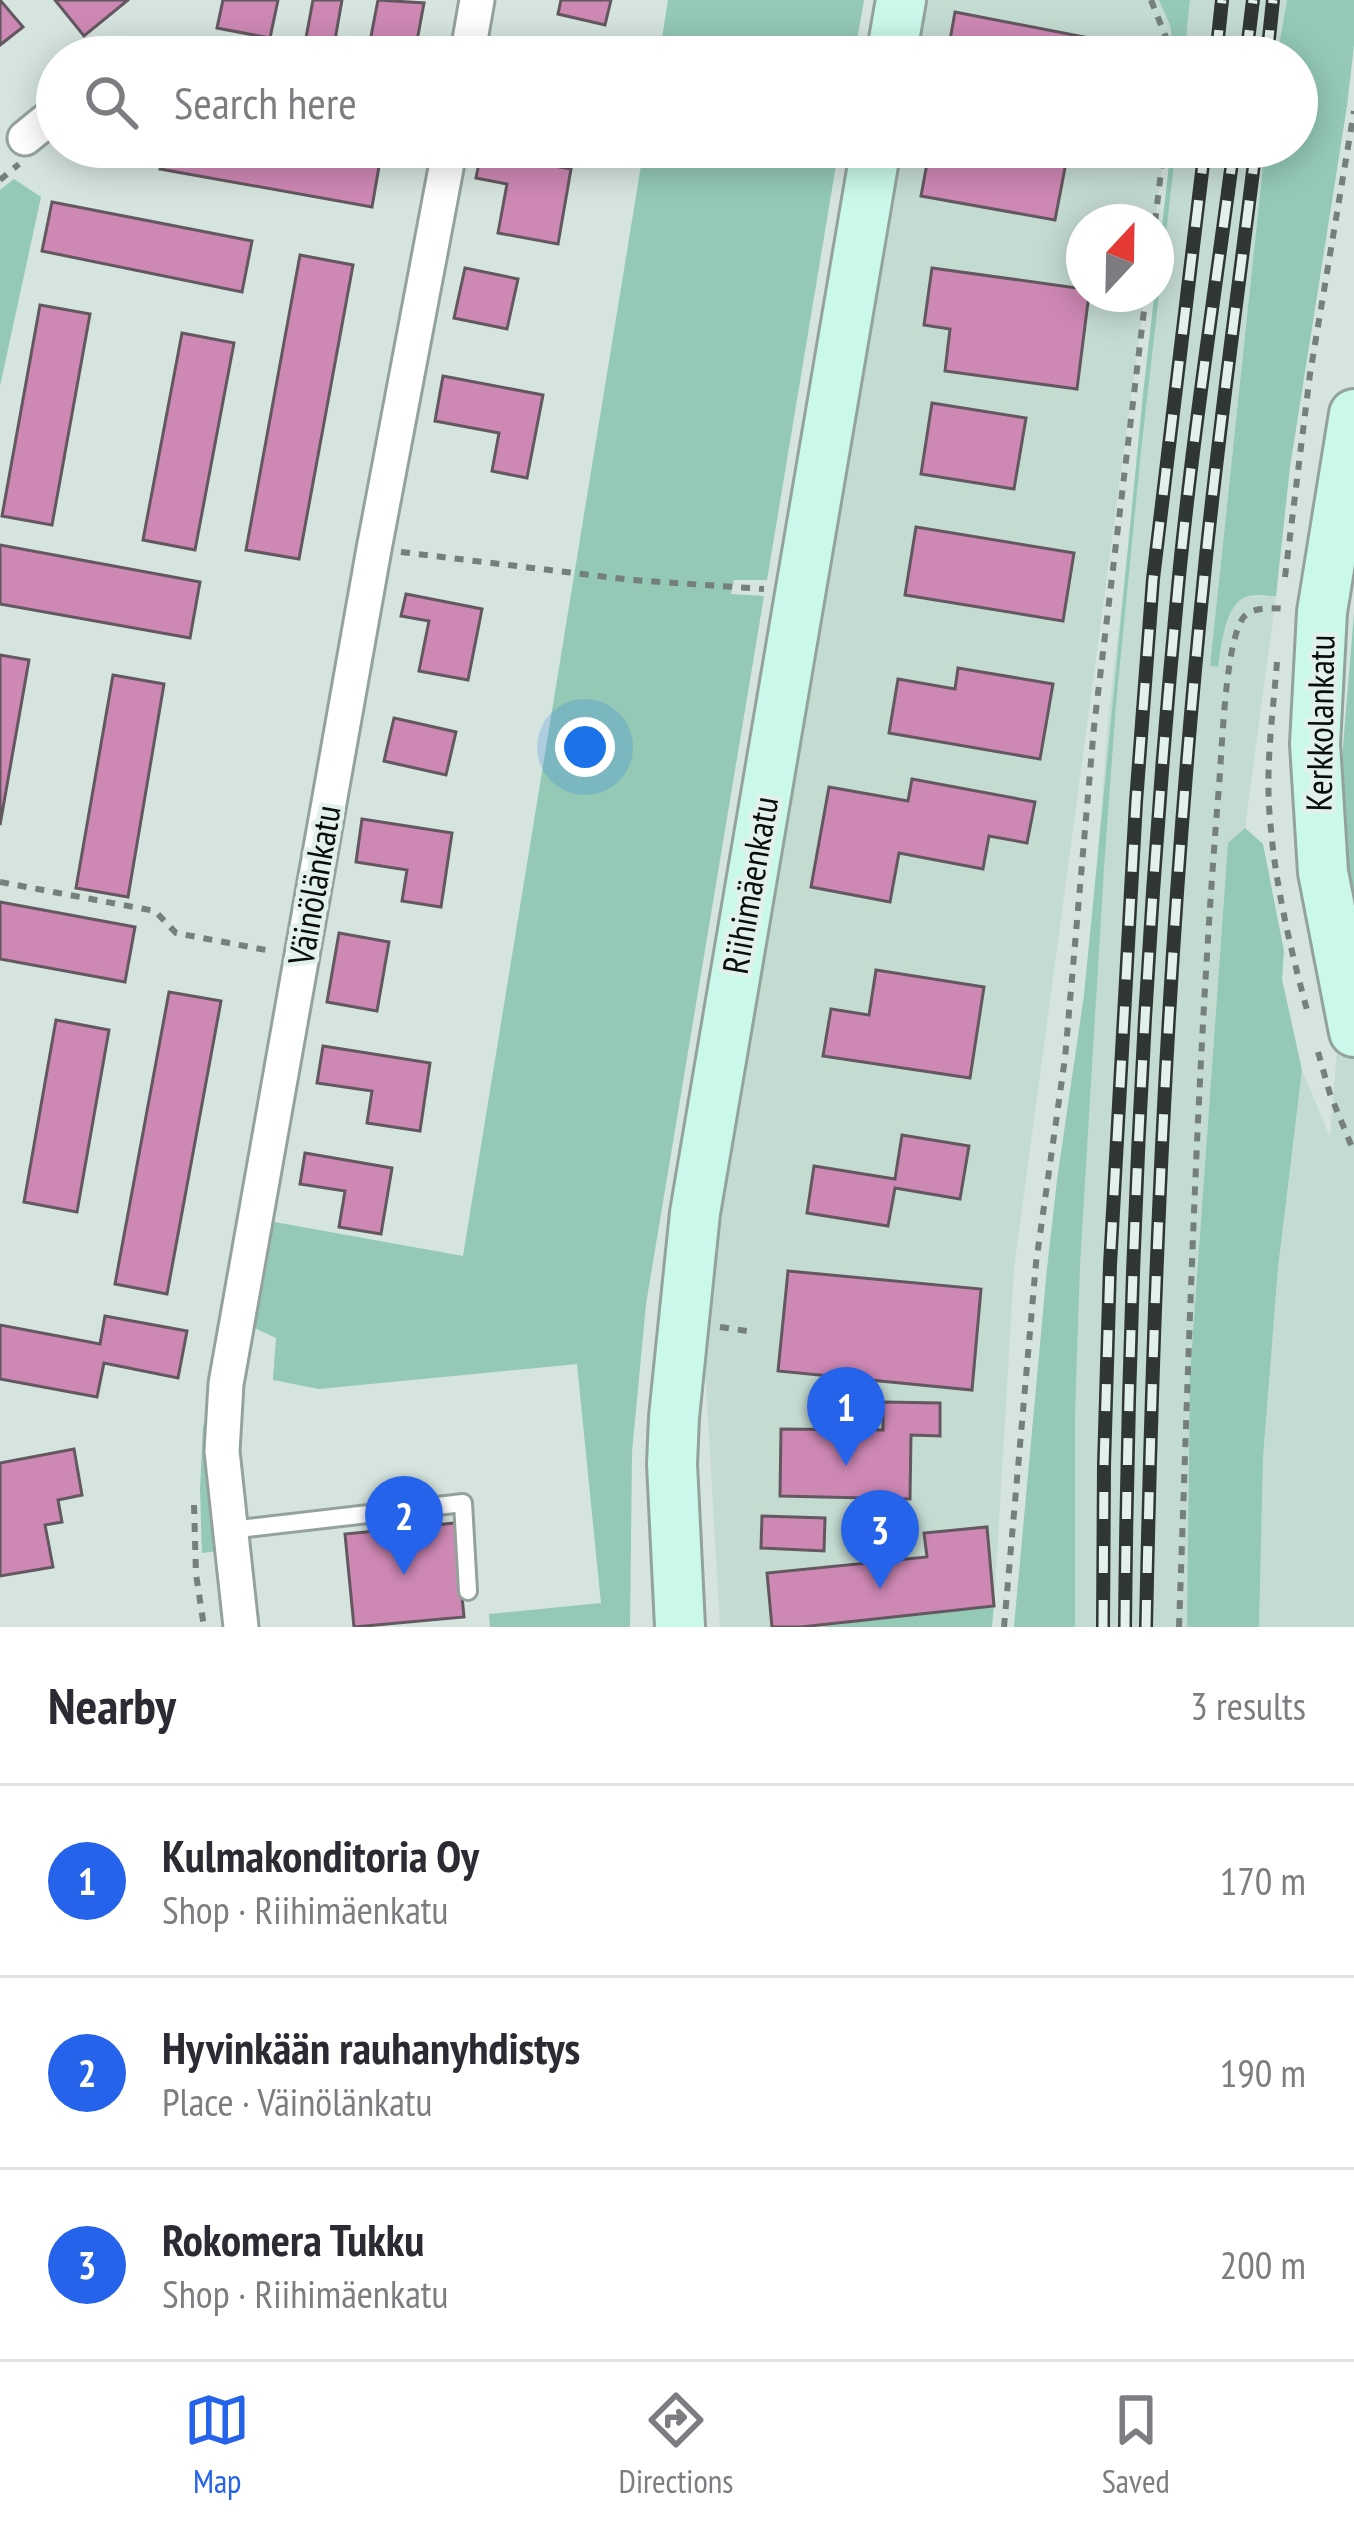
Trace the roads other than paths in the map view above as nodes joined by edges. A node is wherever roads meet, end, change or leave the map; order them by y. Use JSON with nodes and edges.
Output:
{"nodes":[{"id":1,"x":477,"y":0,"type":"edge"},
{"id":2,"x":901,"y":0,"type":"edge"},
{"id":3,"x":471,"y":36,"type":"edge"},
{"id":4,"x":895,"y":36,"type":"edge"},
{"id":5,"x":36,"y":129,"type":"edge"},
{"id":6,"x":25,"y":138,"type":"dead end"},
{"id":7,"x":447,"y":168,"type":"edge"},
{"id":8,"x":872,"y":168,"type":"edge"},
{"id":9,"x":1354,"y":414,"type":"edge"},
{"id":10,"x":1354,"y":1032,"type":"edge"},
{"id":11,"x":230,"y":1530,"type":"junction"},
{"id":12,"x":468,"y":1591,"type":"dead end"},
{"id":13,"x":241,"y":1627,"type":"edge"},
{"id":14,"x":680,"y":1627,"type":"edge"}],
"edges":[{"from":1,"to":3,"type":"street"},
{"from":2,"to":4,"type":"street"},
{"from":5,"to":6,"type":"street"},
{"from":7,"to":11,"type":"street","name":"Väinölänkatu"},
{"from":8,"to":14,"type":"street","name":"Riihimäenkatu"},
{"from":9,"to":10,"type":"street","name":"Kerkkolankatu"},
{"from":11,"to":12,"type":"lane"},
{"from":11,"to":13,"type":"street","name":"Väinölänkatu"}]}
